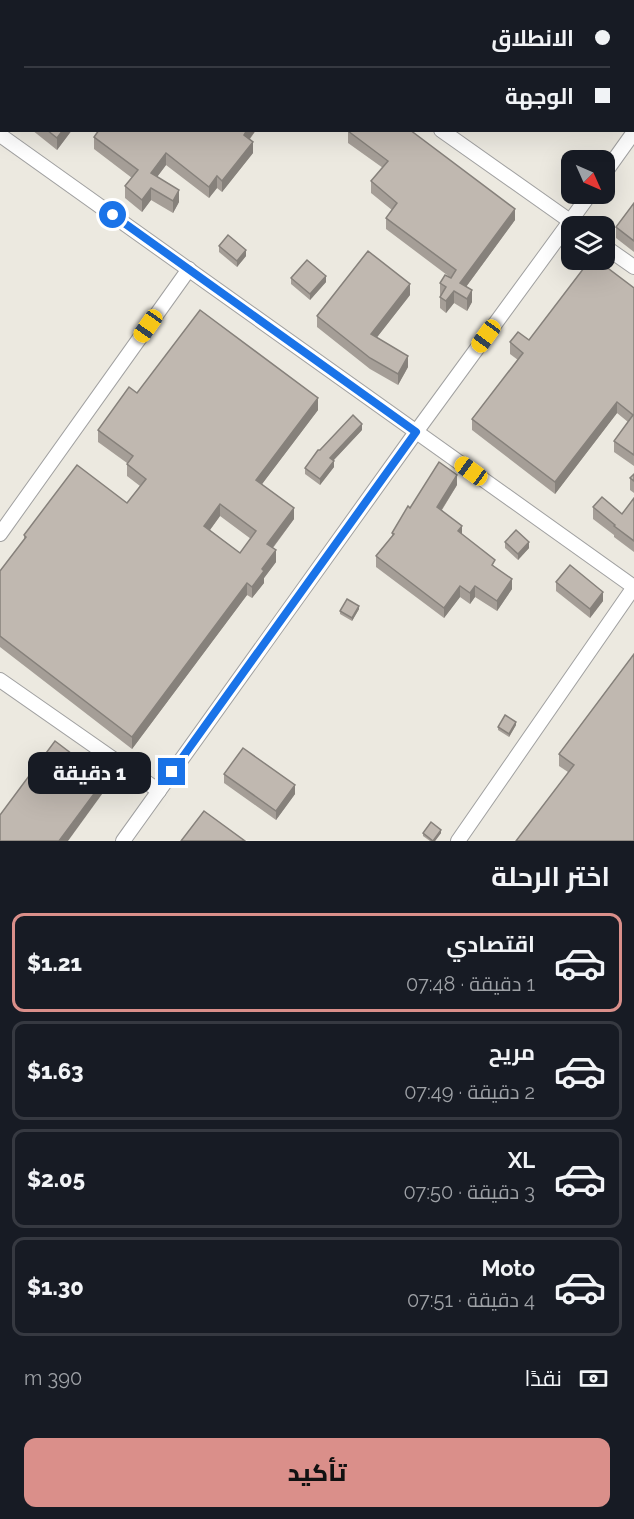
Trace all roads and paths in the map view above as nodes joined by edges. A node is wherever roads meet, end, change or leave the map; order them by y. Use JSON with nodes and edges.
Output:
{"nodes":[{"id":1,"x":444,"y":132,"type":"edge"},
{"id":2,"x":634,"y":132,"type":"edge"},
{"id":3,"x":0,"y":135,"type":"edge"},
{"id":4,"x":615,"y":159,"type":"edge"},
{"id":5,"x":563,"y":216,"type":"edge"},
{"id":6,"x":561,"y":241,"type":"edge"},
{"id":7,"x":615,"y":254,"type":"edge"},
{"id":8,"x":634,"y":267,"type":"edge"},
{"id":9,"x":189,"y":269,"type":"junction"},
{"id":10,"x":416,"y":432,"type":"junction"},
{"id":11,"x":0,"y":534,"type":"edge"},
{"id":12,"x":634,"y":587,"type":"edge"},
{"id":13,"x":0,"y":680,"type":"edge"},
{"id":14,"x":159,"y":791,"type":"junction"},
{"id":15,"x":123,"y":841,"type":"edge"},
{"id":16,"x":458,"y":841,"type":"edge"}],
"edges":[{"from":1,"to":5,"type":"street"},
{"from":2,"to":4,"type":"street"},
{"from":3,"to":9,"type":"street"},
{"from":6,"to":10,"type":"street"},
{"from":7,"to":8,"type":"street"},
{"from":9,"to":10,"type":"street"},
{"from":9,"to":11,"type":"street"},
{"from":10,"to":12,"type":"street"},
{"from":10,"to":14,"type":"street"},
{"from":12,"to":16,"type":"street"},
{"from":13,"to":14,"type":"street"},
{"from":14,"to":15,"type":"street"}]}
